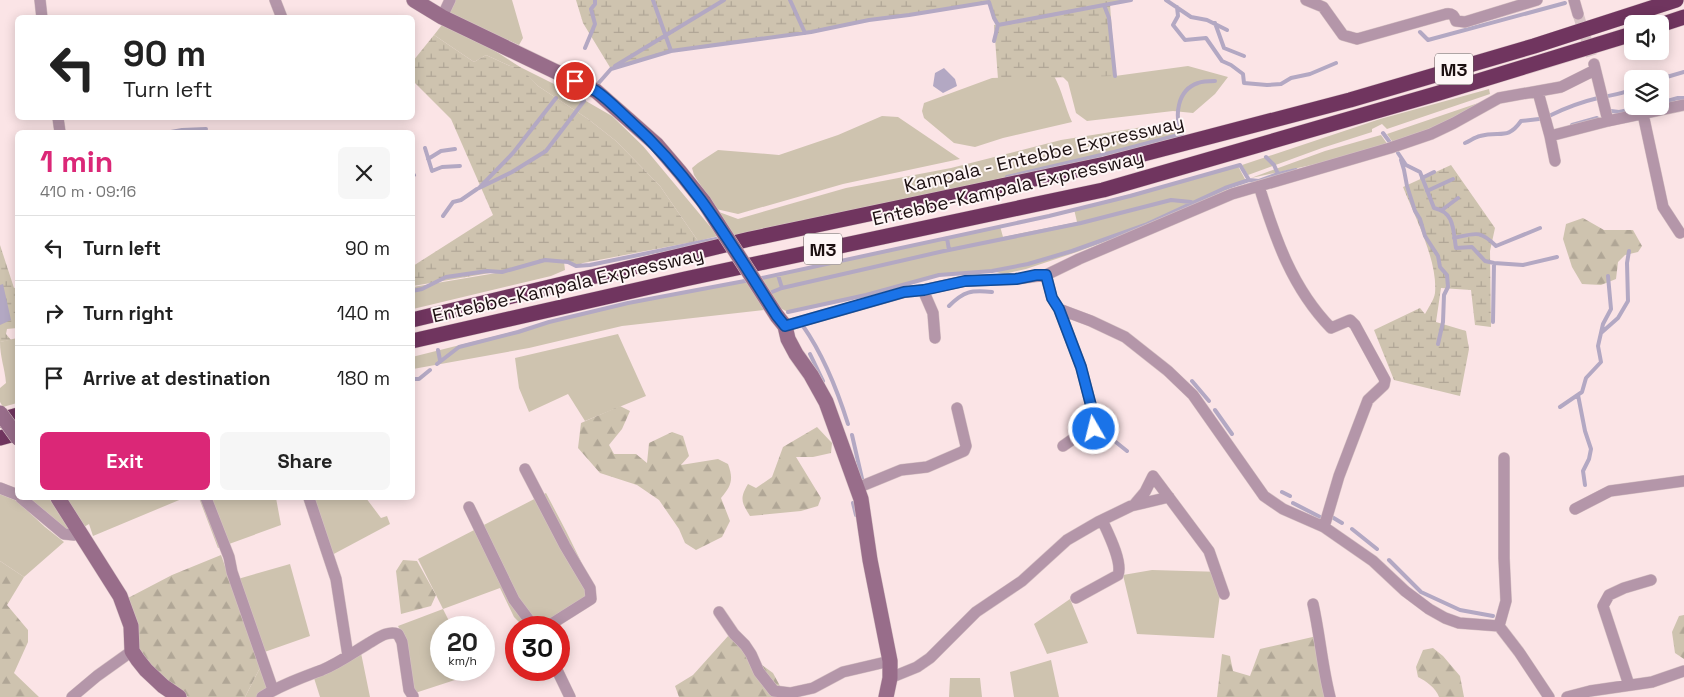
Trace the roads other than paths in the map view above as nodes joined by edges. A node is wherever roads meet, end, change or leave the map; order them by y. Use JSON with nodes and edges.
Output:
{"nodes":[{"id":1,"x":40,"y":0,"type":"edge"},
{"id":2,"x":275,"y":0,"type":"edge"},
{"id":3,"x":414,"y":0,"type":"edge"},
{"id":4,"x":450,"y":0,"type":"edge"},
{"id":5,"x":1306,"y":0,"type":"edge"},
{"id":6,"x":1537,"y":0,"type":"edge"},
{"id":7,"x":1574,"y":0,"type":"edge"},
{"id":8,"x":1676,"y":0,"type":"edge"},
{"id":9,"x":1578,"y":14,"type":"tunnel mouth"},
{"id":10,"x":42,"y":15,"type":"edge"},
{"id":11,"x":281,"y":15,"type":"edge"},
{"id":12,"x":442,"y":17,"type":"junction"},
{"id":13,"x":1684,"y":17,"type":"edge"},
{"id":14,"x":1669,"y":22,"type":"edge"},
{"id":15,"x":1624,"y":36,"type":"edge"},
{"id":16,"x":1538,"y":92,"type":"junction"},
{"id":17,"x":1684,"y":106,"type":"edge"},
{"id":18,"x":1669,"y":109,"type":"edge"},
{"id":19,"x":1638,"y":115,"type":"edge"},
{"id":20,"x":1642,"y":115,"type":"edge"},
{"id":21,"x":1608,"y":122,"type":"junction"},
{"id":22,"x":1550,"y":136,"type":"junction"},
{"id":23,"x":1555,"y":161,"type":"dead end"},
{"id":24,"x":1259,"y":186,"type":"junction"},
{"id":25,"x":1680,"y":233,"type":"dead end"},
{"id":26,"x":1046,"y":275,"type":"junction"},
{"id":27,"x":924,"y":290,"type":"junction"},
{"id":28,"x":1059,"y":309,"type":"junction"},
{"id":29,"x":415,"y":319,"type":"edge"},
{"id":30,"x":781,"y":321,"type":"junction"},
{"id":31,"x":935,"y":338,"type":"dead end"},
{"id":32,"x":415,"y":340,"type":"edge"},
{"id":33,"x":957,"y":408,"type":"dead end"},
{"id":34,"x":0,"y":412,"type":"edge"},
{"id":35,"x":15,"y":416,"type":"edge"},
{"id":36,"x":0,"y":420,"type":"edge"},
{"id":37,"x":15,"y":434,"type":"edge"},
{"id":38,"x":15,"y":434,"type":"edge"},
{"id":39,"x":0,"y":438,"type":"edge"},
{"id":40,"x":1063,"y":446,"type":"dead end"},
{"id":41,"x":1504,"y":458,"type":"dead end"},
{"id":42,"x":525,"y":469,"type":"dead end"},
{"id":43,"x":1684,"y":481,"type":"edge"},
{"id":44,"x":0,"y":488,"type":"edge"},
{"id":45,"x":857,"y":488,"type":"junction"},
{"id":46,"x":15,"y":494,"type":"edge"},
{"id":47,"x":1169,"y":497,"type":"junction"},
{"id":48,"x":23,"y":500,"type":"edge"},
{"id":49,"x":59,"y":500,"type":"edge"},
{"id":50,"x":207,"y":500,"type":"edge"},
{"id":51,"x":310,"y":500,"type":"edge"},
{"id":52,"x":1134,"y":505,"type":"junction"},
{"id":53,"x":469,"y":507,"type":"dead end"},
{"id":54,"x":1575,"y":509,"type":"dead end"},
{"id":55,"x":1102,"y":520,"type":"junction"},
{"id":56,"x":1324,"y":527,"type":"junction"},
{"id":57,"x":81,"y":533,"type":"junction"},
{"id":58,"x":1651,"y":580,"type":"dead end"},
{"id":59,"x":1224,"y":594,"type":"dead end"},
{"id":60,"x":1076,"y":598,"type":"dead end"},
{"id":61,"x":1313,"y":604,"type":"dead end"},
{"id":62,"x":719,"y":612,"type":"dead end"},
{"id":63,"x":526,"y":616,"type":"edge"},
{"id":64,"x":564,"y":616,"type":"edge"},
{"id":65,"x":1499,"y":626,"type":"junction"},
{"id":66,"x":132,"y":651,"type":"junction"},
{"id":67,"x":348,"y":656,"type":"junction"},
{"id":68,"x":890,"y":661,"type":"junction"},
{"id":69,"x":1684,"y":671,"type":"edge"},
{"id":70,"x":890,"y":678,"type":"junction"},
{"id":71,"x":563,"y":681,"type":"edge"},
{"id":72,"x":1628,"y":685,"type":"junction"},
{"id":73,"x":273,"y":690,"type":"junction"},
{"id":74,"x":413,"y":696,"type":"dead end"},
{"id":75,"x":72,"y":697,"type":"edge"},
{"id":76,"x":179,"y":697,"type":"edge"},
{"id":77,"x":262,"y":697,"type":"edge"},
{"id":78,"x":570,"y":697,"type":"edge"},
{"id":79,"x":886,"y":697,"type":"edge"},
{"id":80,"x":1330,"y":697,"type":"edge"},
{"id":81,"x":1548,"y":697,"type":"edge"},
{"id":82,"x":1567,"y":697,"type":"edge"}],
"edges":[{"from":1,"to":10,"type":"street"},
{"from":2,"to":11,"type":"street"},
{"from":3,"to":12,"type":"street"},
{"from":4,"to":12,"type":"street"},
{"from":5,"to":6,"type":"street"},
{"from":7,"to":9,"type":"street"},
{"from":8,"to":29,"type":"highway","name":"Kampala - Entebbe Expressway","number":"M3"},
{"from":12,"to":30,"type":"street","bridge":true},
{"from":13,"to":14,"type":"highway"},
{"from":15,"to":32,"type":"highway","name":"Entebbe-Kampala Expressway","number":"M3"},
{"from":16,"to":21,"type":"street"},
{"from":16,"to":22,"type":"street"},
{"from":16,"to":24,"type":"street"},
{"from":17,"to":18,"type":"street"},
{"from":19,"to":21,"type":"street"},
{"from":20,"to":25,"type":"street"},
{"from":21,"to":22,"type":"street"},
{"from":22,"to":23,"type":"street"},
{"from":24,"to":26,"type":"street"},
{"from":24,"to":56,"type":"street"},
{"from":26,"to":27,"type":"street"},
{"from":26,"to":28,"type":"street"},
{"from":27,"to":30,"type":"street"},
{"from":27,"to":31,"type":"street"},
{"from":28,"to":40,"type":"street"},
{"from":28,"to":56,"type":"street"},
{"from":30,"to":45,"type":"street"},
{"from":33,"to":45,"type":"street"},
{"from":34,"to":37,"type":"street","bridge":true},
{"from":35,"to":36,"type":"highway"},
{"from":38,"to":39,"type":"highway"},
{"from":41,"to":65,"type":"street"},
{"from":42,"to":64,"type":"street"},
{"from":43,"to":54,"type":"street"},
{"from":44,"to":46,"type":"street"},
{"from":45,"to":68,"type":"street"},
{"from":47,"to":52,"type":"street"},
{"from":47,"to":52,"type":"street"},
{"from":47,"to":59,"type":"street"},
{"from":48,"to":57,"type":"street"},
{"from":49,"to":57,"type":"street"},
{"from":50,"to":73,"type":"street"},
{"from":51,"to":67,"type":"street"},
{"from":52,"to":55,"type":"street"},
{"from":53,"to":63,"type":"street"},
{"from":55,"to":60,"type":"street"},
{"from":55,"to":70,"type":"street"},
{"from":56,"to":65,"type":"street"},
{"from":57,"to":66,"type":"street"},
{"from":58,"to":72,"type":"street"},
{"from":61,"to":80,"type":"street"},
{"from":62,"to":68,"type":"street"},
{"from":65,"to":81,"type":"street"},
{"from":66,"to":75,"type":"street"},
{"from":66,"to":76,"type":"street"},
{"from":67,"to":73,"type":"street"},
{"from":67,"to":74,"type":"street"},
{"from":68,"to":70,"type":"street"},
{"from":69,"to":72,"type":"street"},
{"from":70,"to":79,"type":"street"},
{"from":71,"to":78,"type":"street"},
{"from":72,"to":82,"type":"street"},
{"from":73,"to":77,"type":"street"}]}
